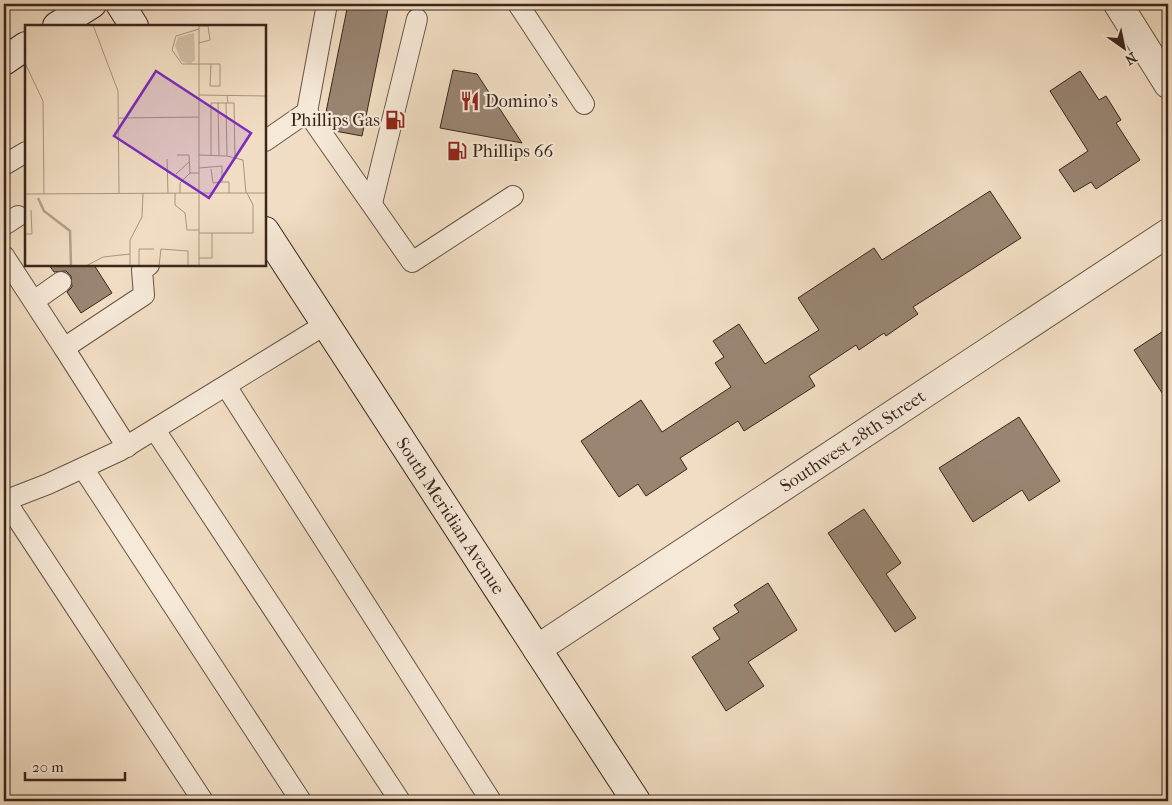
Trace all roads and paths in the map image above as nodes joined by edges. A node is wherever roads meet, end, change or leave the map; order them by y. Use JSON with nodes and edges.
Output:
{"nodes":[{"id":1,"x":92,"y":4,"type":"edge"},
{"id":2,"x":120,"y":4,"type":"edge"},
{"id":3,"x":326,"y":4,"type":"edge"},
{"id":4,"x":518,"y":4,"type":"edge"},
{"id":5,"x":1118,"y":4,"type":"edge"},
{"id":6,"x":417,"y":19,"type":"dead end"},
{"id":7,"x":59,"y":25,"type":"edge"},
{"id":8,"x":133,"y":25,"type":"edge"},
{"id":9,"x":25,"y":47,"type":"edge"},
{"id":10,"x":4,"y":61,"type":"edge"},
{"id":11,"x":1168,"y":84,"type":"edge"},
{"id":12,"x":584,"y":104,"type":"dead end"},
{"id":13,"x":307,"y":112,"type":"junction"},
{"id":14,"x":266,"y":140,"type":"edge"},
{"id":15,"x":25,"y":153,"type":"edge"},
{"id":16,"x":4,"y":165,"type":"edge"},
{"id":17,"x":513,"y":196,"type":"dead end"},
{"id":18,"x":372,"y":203,"type":"junction"},
{"id":19,"x":266,"y":233,"type":"edge"},
{"id":20,"x":1168,"y":233,"type":"edge"},
{"id":21,"x":14,"y":261,"type":"edge"},
{"id":22,"x":143,"y":267,"type":"edge"},
{"id":23,"x":61,"y":282,"type":"dead end"},
{"id":24,"x":34,"y":302,"type":"junction"},
{"id":25,"x":326,"y":324,"type":"junction"},
{"id":26,"x":64,"y":348,"type":"junction"},
{"id":27,"x":226,"y":386,"type":"junction"},
{"id":28,"x":155,"y":430,"type":"junction"},
{"id":29,"x":127,"y":446,"type":"junction"},
{"id":30,"x":84,"y":468,"type":"junction"},
{"id":31,"x":4,"y":500,"type":"edge"},
{"id":32,"x":537,"y":649,"type":"junction"},
{"id":33,"x":203,"y":801,"type":"edge"},
{"id":34,"x":301,"y":801,"type":"edge"},
{"id":35,"x":400,"y":801,"type":"edge"},
{"id":36,"x":491,"y":801,"type":"edge"},
{"id":37,"x":636,"y":801,"type":"edge"}],
"edges":[{"from":1,"to":7,"type":"street"},
{"from":2,"to":8,"type":"street"},
{"from":3,"to":13,"type":"lane"},
{"from":4,"to":12,"type":"lane"},
{"from":5,"to":11,"type":"street"},
{"from":6,"to":18,"type":"lane"},
{"from":9,"to":10,"type":"street"},
{"from":13,"to":14,"type":"lane"},
{"from":13,"to":18,"type":"lane"},
{"from":15,"to":16,"type":"lane"},
{"from":17,"to":18,"type":"lane"},
{"from":19,"to":25,"type":"street","name":"South Meridian Avenue"},
{"from":20,"to":32,"type":"street","name":"Southwest 28th Street"},
{"from":21,"to":24,"type":"lane"},
{"from":22,"to":26,"type":"lane"},
{"from":23,"to":24,"type":"lane"},
{"from":24,"to":26,"type":"lane"},
{"from":25,"to":27,"type":"lane"},
{"from":25,"to":32,"type":"street","name":"South Meridian Avenue"},
{"from":26,"to":29,"type":"lane"},
{"from":27,"to":28,"type":"lane"},
{"from":27,"to":36,"type":"lane"},
{"from":28,"to":29,"type":"lane"},
{"from":28,"to":35,"type":"lane"},
{"from":29,"to":30,"type":"lane"},
{"from":30,"to":31,"type":"lane"},
{"from":30,"to":34,"type":"lane"},
{"from":31,"to":33,"type":"lane"},
{"from":32,"to":37,"type":"street","name":"South Meridian Avenue"}]}
